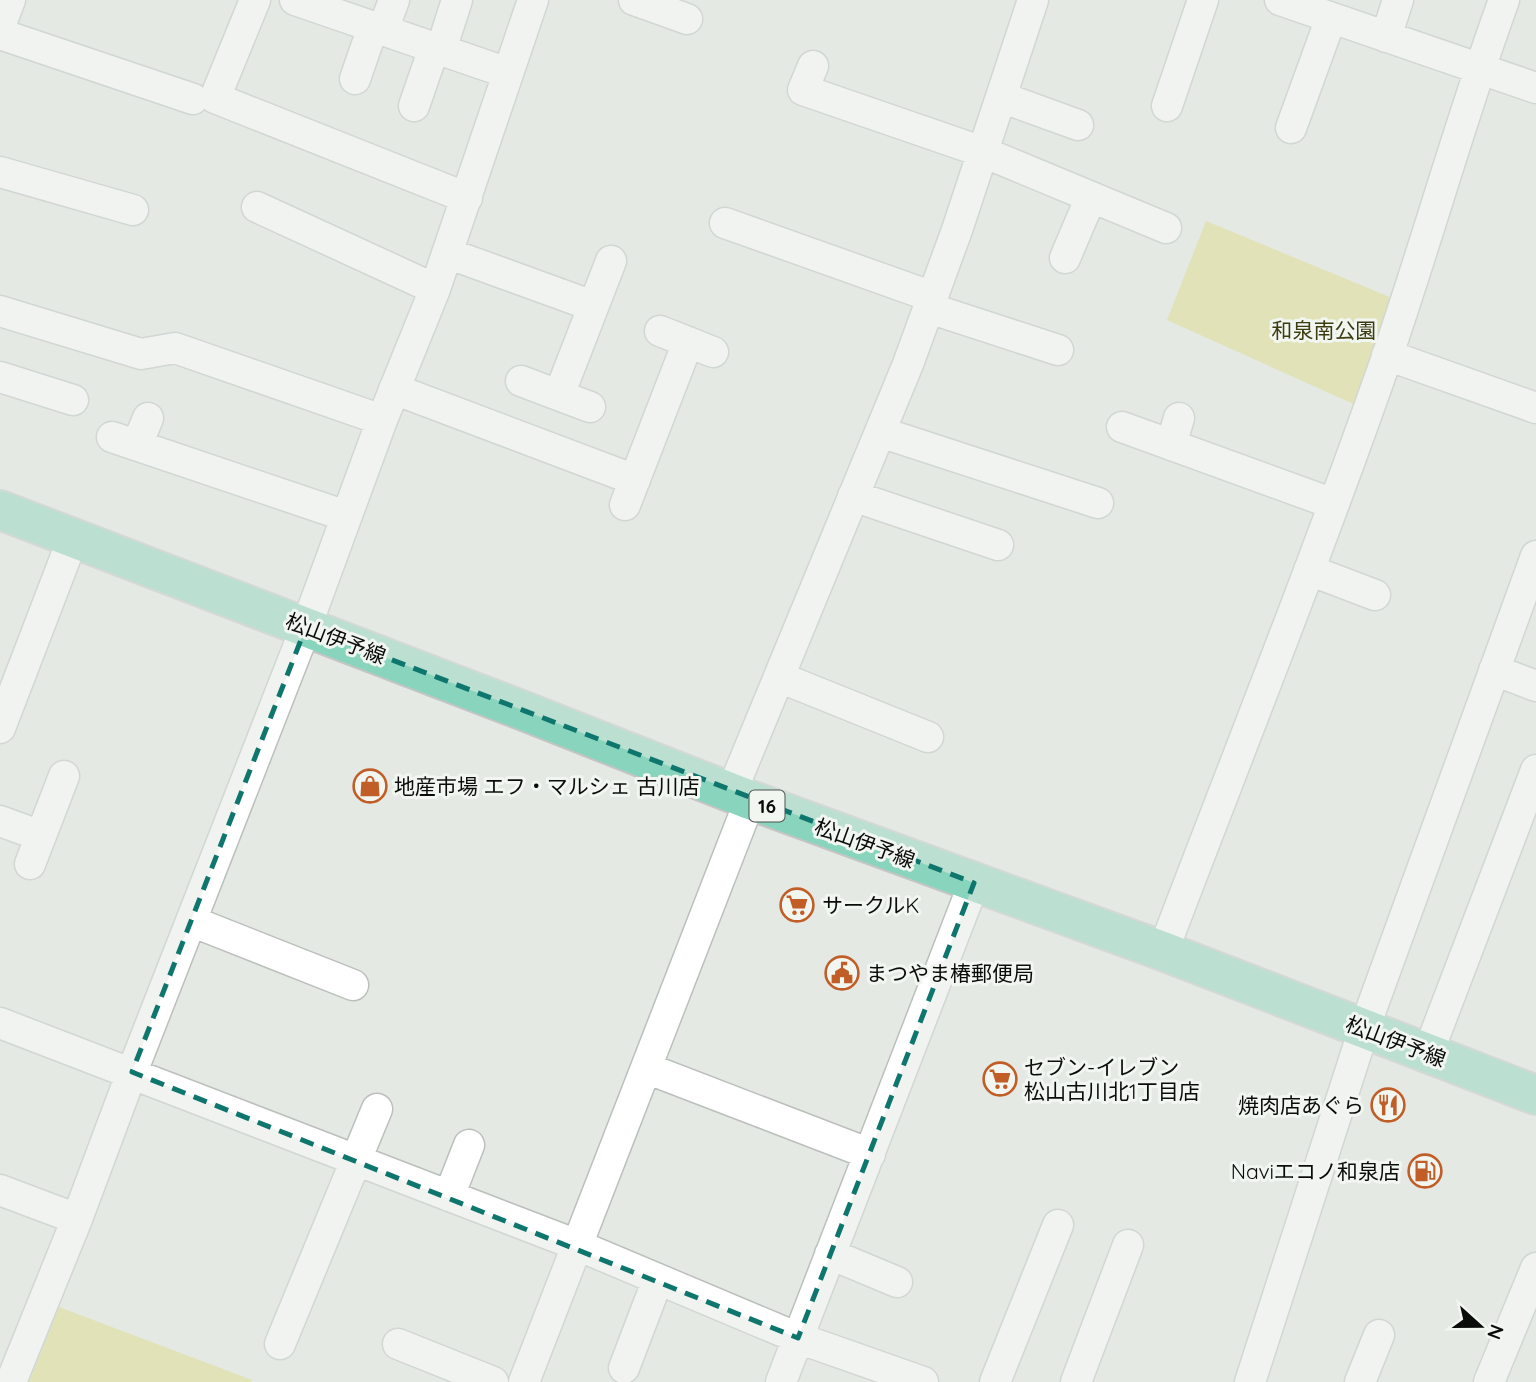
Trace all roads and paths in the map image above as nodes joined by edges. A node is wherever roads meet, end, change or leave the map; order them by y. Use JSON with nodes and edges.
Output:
{"nodes":[{"id":1,"x":10,"y":0,"type":"edge"},
{"id":2,"x":255,"y":0,"type":"edge"},
{"id":3,"x":295,"y":0,"type":"edge"},
{"id":4,"x":394,"y":0,"type":"edge"},
{"id":5,"x":457,"y":0,"type":"edge"},
{"id":6,"x":533,"y":0,"type":"edge"},
{"id":7,"x":634,"y":0,"type":"edge"},
{"id":8,"x":1032,"y":0,"type":"edge"},
{"id":9,"x":1203,"y":0,"type":"edge"},
{"id":10,"x":1280,"y":0,"type":"edge"},
{"id":11,"x":1398,"y":0,"type":"edge"},
{"id":12,"x":1504,"y":0,"type":"edge"},
{"id":13,"x":328,"y":5,"type":"edge"},
{"id":14,"x":1330,"y":11,"type":"edge"},
{"id":15,"x":687,"y":19,"type":"dead end"},
{"id":16,"x":0,"y":26,"type":"edge"},
{"id":17,"x":378,"y":28,"type":"junction"},
{"id":18,"x":0,"y":34,"type":"edge"},
{"id":19,"x":1386,"y":37,"type":"junction"},
{"id":20,"x":438,"y":49,"type":"junction"},
{"id":21,"x":813,"y":66,"type":"dead end"},
{"id":22,"x":1479,"y":69,"type":"junction"},
{"id":23,"x":508,"y":73,"type":"junction"},
{"id":24,"x":355,"y":79,"type":"dead end"},
{"id":25,"x":1536,"y":88,"type":"edge"},
{"id":26,"x":1001,"y":97,"type":"junction"},
{"id":27,"x":193,"y":99,"type":"dead end"},
{"id":28,"x":414,"y":106,"type":"dead end"},
{"id":29,"x":1167,"y":106,"type":"dead end"},
{"id":30,"x":1078,"y":125,"type":"dead end"},
{"id":31,"x":1291,"y":128,"type":"dead end"},
{"id":32,"x":983,"y":152,"type":"junction"},
{"id":33,"x":0,"y":172,"type":"edge"},
{"id":34,"x":1091,"y":197,"type":"junction"},
{"id":35,"x":467,"y":198,"type":"junction"},
{"id":36,"x":257,"y":207,"type":"dead end"},
{"id":37,"x":133,"y":209,"type":"dead end"},
{"id":38,"x":1166,"y":228,"type":"dead end"},
{"id":39,"x":738,"y":235,"type":"dead end"},
{"id":40,"x":447,"y":253,"type":"junction"},
{"id":41,"x":1065,"y":258,"type":"dead end"},
{"id":42,"x":611,"y":261,"type":"dead end"},
{"id":43,"x":435,"y":289,"type":"junction"},
{"id":44,"x":931,"y":302,"type":"junction"},
{"id":45,"x":593,"y":306,"type":"junction"},
{"id":46,"x":0,"y":311,"type":"edge"},
{"id":47,"x":660,"y":331,"type":"dead end"},
{"id":48,"x":1058,"y":350,"type":"dead end"},
{"id":49,"x":1387,"y":355,"type":"junction"},
{"id":50,"x":520,"y":381,"type":"dead end"},
{"id":51,"x":2,"y":383,"type":"edge"},
{"id":52,"x":394,"y":389,"type":"junction"},
{"id":53,"x":559,"y":395,"type":"junction"},
{"id":54,"x":73,"y":400,"type":"dead end"},
{"id":55,"x":590,"y":407,"type":"dead end"},
{"id":56,"x":1536,"y":408,"type":"edge"},
{"id":57,"x":382,"y":420,"type":"junction"},
{"id":58,"x":1122,"y":428,"type":"dead end"},
{"id":59,"x":880,"y":432,"type":"junction"},
{"id":60,"x":132,"y":434,"type":"dead end"},
{"id":61,"x":853,"y":496,"type":"junction"},
{"id":62,"x":1098,"y":503,"type":"dead end"},
{"id":63,"x":1334,"y":504,"type":"junction"},
{"id":64,"x":0,"y":510,"type":"edge"},
{"id":65,"x":346,"y":516,"type":"junction"},
{"id":66,"x":73,"y":538,"type":"junction"},
{"id":67,"x":998,"y":545,"type":"dead end"},
{"id":68,"x":1536,"y":556,"type":"edge"},
{"id":69,"x":1309,"y":570,"type":"junction"},
{"id":70,"x":1375,"y":596,"type":"dead end"},
{"id":71,"x":306,"y":626,"type":"junction"},
{"id":72,"x":1494,"y":670,"type":"junction"},
{"id":73,"x":779,"y":677,"type":"junction"},
{"id":74,"x":1536,"y":686,"type":"edge"},
{"id":75,"x":0,"y":728,"type":"edge"},
{"id":76,"x":928,"y":737,"type":"dead end"},
{"id":77,"x":1536,"y":770,"type":"edge"},
{"id":78,"x":64,"y":776,"type":"dead end"},
{"id":79,"x":740,"y":797,"type":"junction"},
{"id":80,"x":1530,"y":807,"type":"edge"},
{"id":81,"x":0,"y":821,"type":"edge"},
{"id":82,"x":41,"y":836,"type":"junction"},
{"id":83,"x":30,"y":863,"type":"dead end"},
{"id":84,"x":974,"y":883,"type":"junction"},
{"id":85,"x":191,"y":920,"type":"junction"},
{"id":86,"x":1163,"y":951,"type":"junction"},
{"id":87,"x":353,"y":985,"type":"dead end"},
{"id":88,"x":0,"y":1023,"type":"edge"},
{"id":89,"x":1364,"y":1029,"type":"junction"},
{"id":90,"x":1427,"y":1053,"type":"junction"},
{"id":91,"x":646,"y":1068,"type":"junction"},
{"id":92,"x":132,"y":1072,"type":"junction"},
{"id":93,"x":1536,"y":1095,"type":"edge"},
{"id":94,"x":377,"y":1110,"type":"dead end"},
{"id":95,"x":469,"y":1145,"type":"dead end"},
{"id":96,"x":870,"y":1154,"type":"junction"},
{"id":97,"x":355,"y":1160,"type":"junction"},
{"id":98,"x":0,"y":1190,"type":"edge"},
{"id":99,"x":449,"y":1196,"type":"junction"},
{"id":100,"x":77,"y":1219,"type":"junction"},
{"id":101,"x":1058,"y":1225,"type":"dead end"},
{"id":102,"x":578,"y":1245,"type":"junction"},
{"id":103,"x":1128,"y":1245,"type":"dead end"},
{"id":104,"x":830,"y":1254,"type":"junction"},
{"id":105,"x":1536,"y":1268,"type":"edge"},
{"id":106,"x":658,"y":1279,"type":"junction"},
{"id":107,"x":897,"y":1282,"type":"dead end"},
{"id":108,"x":1379,"y":1335,"type":"dead end"},
{"id":109,"x":798,"y":1338,"type":"junction"},
{"id":110,"x":280,"y":1344,"type":"dead end"},
{"id":111,"x":398,"y":1344,"type":"dead end"},
{"id":112,"x":624,"y":1368,"type":"dead end"},
{"id":113,"x":11,"y":1382,"type":"edge"},
{"id":114,"x":493,"y":1382,"type":"edge"},
{"id":115,"x":524,"y":1382,"type":"edge"},
{"id":116,"x":781,"y":1382,"type":"edge"},
{"id":117,"x":923,"y":1382,"type":"edge"},
{"id":118,"x":995,"y":1382,"type":"edge"},
{"id":119,"x":1076,"y":1382,"type":"edge"},
{"id":120,"x":1250,"y":1382,"type":"edge"},
{"id":121,"x":1360,"y":1382,"type":"edge"},
{"id":122,"x":1489,"y":1382,"type":"edge"}],
"edges":[{"from":1,"to":16,"type":"street"},
{"from":2,"to":35,"type":"street"},
{"from":3,"to":13,"type":"street"},
{"from":4,"to":17,"type":"street"},
{"from":5,"to":20,"type":"street"},
{"from":6,"to":23,"type":"street"},
{"from":7,"to":15,"type":"street"},
{"from":8,"to":26,"type":"street"},
{"from":9,"to":29,"type":"street"},
{"from":10,"to":14,"type":"street"},
{"from":11,"to":19,"type":"street"},
{"from":12,"to":22,"type":"street"},
{"from":13,"to":17,"type":"street"},
{"from":14,"to":19,"type":"street"},
{"from":14,"to":31,"type":"street"},
{"from":17,"to":20,"type":"street"},
{"from":17,"to":24,"type":"street"},
{"from":18,"to":27,"type":"street"},
{"from":19,"to":22,"type":"street"},
{"from":20,"to":23,"type":"street"},
{"from":20,"to":28,"type":"street"},
{"from":21,"to":32,"type":"street"},
{"from":22,"to":25,"type":"street"},
{"from":22,"to":49,"type":"street"},
{"from":23,"to":35,"type":"street"},
{"from":26,"to":30,"type":"street"},
{"from":26,"to":32,"type":"street"},
{"from":32,"to":34,"type":"street"},
{"from":32,"to":44,"type":"street"},
{"from":33,"to":37,"type":"street"},
{"from":34,"to":38,"type":"street"},
{"from":34,"to":41,"type":"street"},
{"from":35,"to":40,"type":"street"},
{"from":36,"to":43,"type":"street"},
{"from":39,"to":44,"type":"street"},
{"from":40,"to":43,"type":"street"},
{"from":40,"to":45,"type":"street"},
{"from":42,"to":45,"type":"street"},
{"from":43,"to":52,"type":"street"},
{"from":44,"to":48,"type":"street"},
{"from":44,"to":59,"type":"street"},
{"from":45,"to":53,"type":"street"},
{"from":46,"to":57,"type":"street"},
{"from":47,"to":52,"type":"street"},
{"from":49,"to":56,"type":"street"},
{"from":49,"to":63,"type":"street"},
{"from":50,"to":53,"type":"street"},
{"from":51,"to":54,"type":"street"},
{"from":52,"to":57,"type":"street"},
{"from":53,"to":55,"type":"street"},
{"from":57,"to":65,"type":"street"},
{"from":58,"to":63,"type":"street"},
{"from":59,"to":61,"type":"street"},
{"from":59,"to":62,"type":"street"},
{"from":60,"to":65,"type":"street"},
{"from":61,"to":67,"type":"street"},
{"from":61,"to":73,"type":"street"},
{"from":63,"to":69,"type":"street"},
{"from":64,"to":66,"type":"main road","name":"松山伊予線","number":"16"},
{"from":65,"to":71,"type":"street"},
{"from":66,"to":71,"type":"main road","name":"松山伊予線","number":"16"},
{"from":66,"to":75,"type":"street"},
{"from":68,"to":72,"type":"street"},
{"from":69,"to":70,"type":"street"},
{"from":69,"to":86,"type":"street"},
{"from":71,"to":79,"type":"main road","name":"松山伊予線","number":"16"},
{"from":71,"to":85,"type":"street"},
{"from":72,"to":74,"type":"street"},
{"from":72,"to":89,"type":"street"},
{"from":73,"to":76,"type":"street"},
{"from":73,"to":79,"type":"street"},
{"from":77,"to":80,"type":"street"},
{"from":78,"to":82,"type":"street"},
{"from":79,"to":84,"type":"main road","name":"松山伊予線","number":"16"},
{"from":79,"to":91,"type":"street"},
{"from":80,"to":90,"type":"street"},
{"from":81,"to":82,"type":"street"},
{"from":82,"to":83,"type":"street"},
{"from":84,"to":86,"type":"main road","name":"松山伊予線","number":"16"},
{"from":84,"to":96,"type":"street"},
{"from":85,"to":87,"type":"street"},
{"from":85,"to":92,"type":"street"},
{"from":86,"to":89,"type":"main road","name":"松山伊予線","number":"16"},
{"from":88,"to":92,"type":"street"},
{"from":89,"to":90,"type":"main road","name":"松山伊予線","number":"16"},
{"from":89,"to":120,"type":"street"},
{"from":90,"to":93,"type":"main road","name":"松山伊予線","number":"16"},
{"from":91,"to":96,"type":"street"},
{"from":91,"to":102,"type":"street"},
{"from":92,"to":97,"type":"street"},
{"from":92,"to":100,"type":"street"},
{"from":94,"to":97,"type":"street"},
{"from":95,"to":99,"type":"street"},
{"from":96,"to":104,"type":"street"},
{"from":97,"to":99,"type":"street"},
{"from":97,"to":110,"type":"street"},
{"from":98,"to":100,"type":"street"},
{"from":99,"to":102,"type":"street"},
{"from":100,"to":113,"type":"street"},
{"from":101,"to":118,"type":"street"},
{"from":102,"to":106,"type":"street"},
{"from":102,"to":115,"type":"street"},
{"from":103,"to":119,"type":"street"},
{"from":104,"to":107,"type":"street"},
{"from":104,"to":109,"type":"street"},
{"from":105,"to":122,"type":"street"},
{"from":106,"to":109,"type":"street"},
{"from":106,"to":112,"type":"street"},
{"from":108,"to":121,"type":"street"},
{"from":109,"to":116,"type":"street"},
{"from":109,"to":117,"type":"street"},
{"from":111,"to":114,"type":"street"}]}
